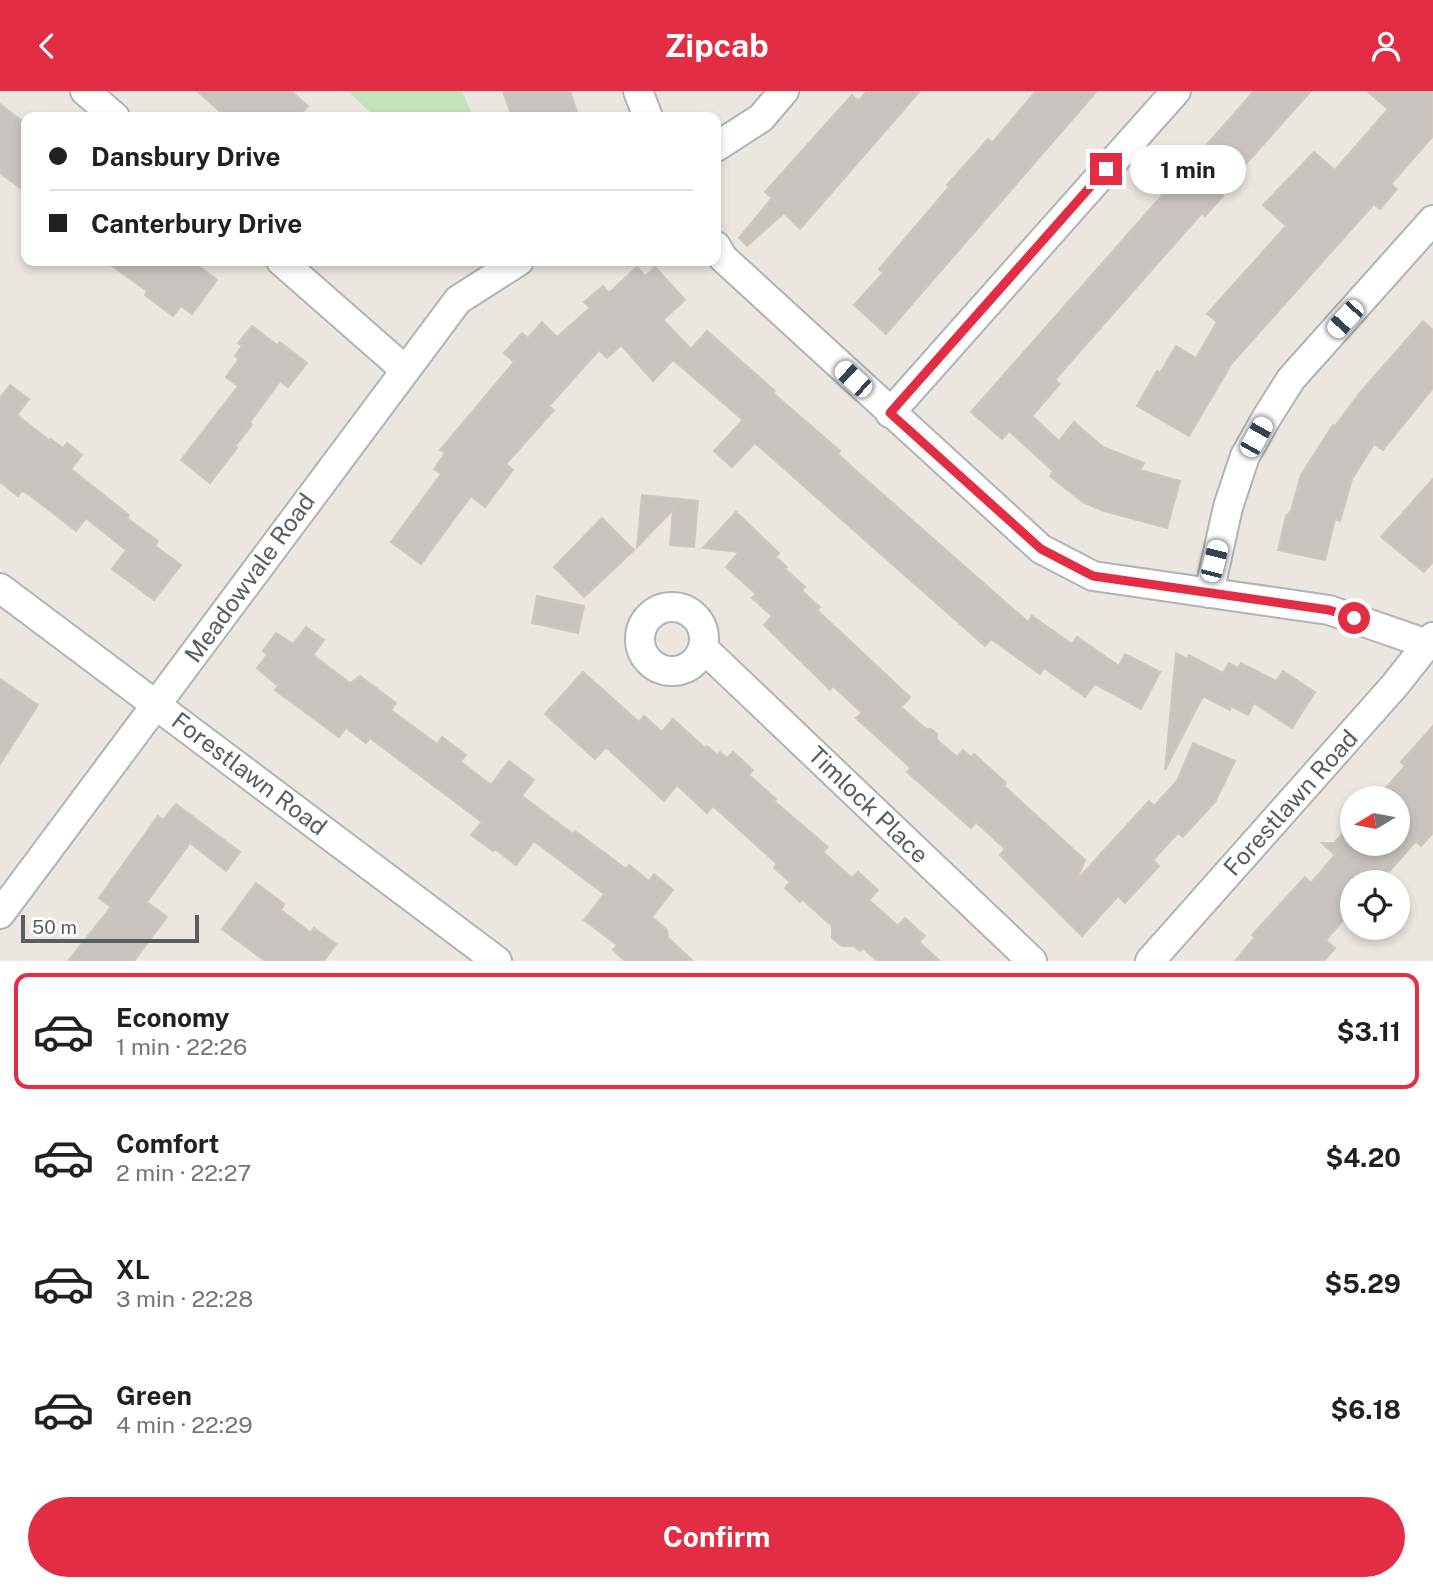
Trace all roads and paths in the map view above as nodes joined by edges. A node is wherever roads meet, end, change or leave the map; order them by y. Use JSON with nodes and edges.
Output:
{"nodes":[{"id":1,"x":85,"y":91,"type":"edge"},
{"id":2,"x":638,"y":91,"type":"edge"},
{"id":3,"x":784,"y":91,"type":"edge"},
{"id":4,"x":1176,"y":91,"type":"edge"},
{"id":5,"x":109,"y":112,"type":"edge"},
{"id":6,"x":646,"y":112,"type":"edge"},
{"id":7,"x":721,"y":143,"type":"edge"},
{"id":8,"x":1433,"y":220,"type":"edge"},
{"id":9,"x":721,"y":255,"type":"edge"},
{"id":10,"x":287,"y":266,"type":"edge"},
{"id":11,"x":511,"y":266,"type":"edge"},
{"id":12,"x":404,"y":369,"type":"junction"},
{"id":13,"x":890,"y":413,"type":"junction"},
{"id":14,"x":0,"y":588,"type":"edge"},
{"id":15,"x":1209,"y":593,"type":"junction"},
{"id":16,"x":1431,"y":642,"type":"edge"},
{"id":17,"x":703,"y":648,"type":"dead end"},
{"id":18,"x":156,"y":705,"type":"junction"},
{"id":19,"x":0,"y":914,"type":"edge"},
{"id":20,"x":496,"y":961,"type":"edge"},
{"id":21,"x":1032,"y":961,"type":"edge"},
{"id":22,"x":1150,"y":961,"type":"edge"}],
"edges":[{"from":1,"to":5,"type":"street"},
{"from":2,"to":6,"type":"street"},
{"from":3,"to":7,"type":"street"},
{"from":4,"to":13,"type":"street"},
{"from":8,"to":15,"type":"street"},
{"from":9,"to":13,"type":"street"},
{"from":10,"to":12,"type":"street"},
{"from":11,"to":12,"type":"street","name":"Meadowvale Road"},
{"from":12,"to":18,"type":"street","name":"Meadowvale Road"},
{"from":13,"to":15,"type":"street"},
{"from":14,"to":18,"type":"street","name":"Forestlawn Road"},
{"from":15,"to":16,"type":"street"},
{"from":16,"to":22,"type":"street","name":"Forestlawn Road"},
{"from":17,"to":21,"type":"street","name":"Timlock Place"},
{"from":18,"to":19,"type":"street","name":"Meadowvale Road"},
{"from":18,"to":20,"type":"street","name":"Forestlawn Road"}]}
